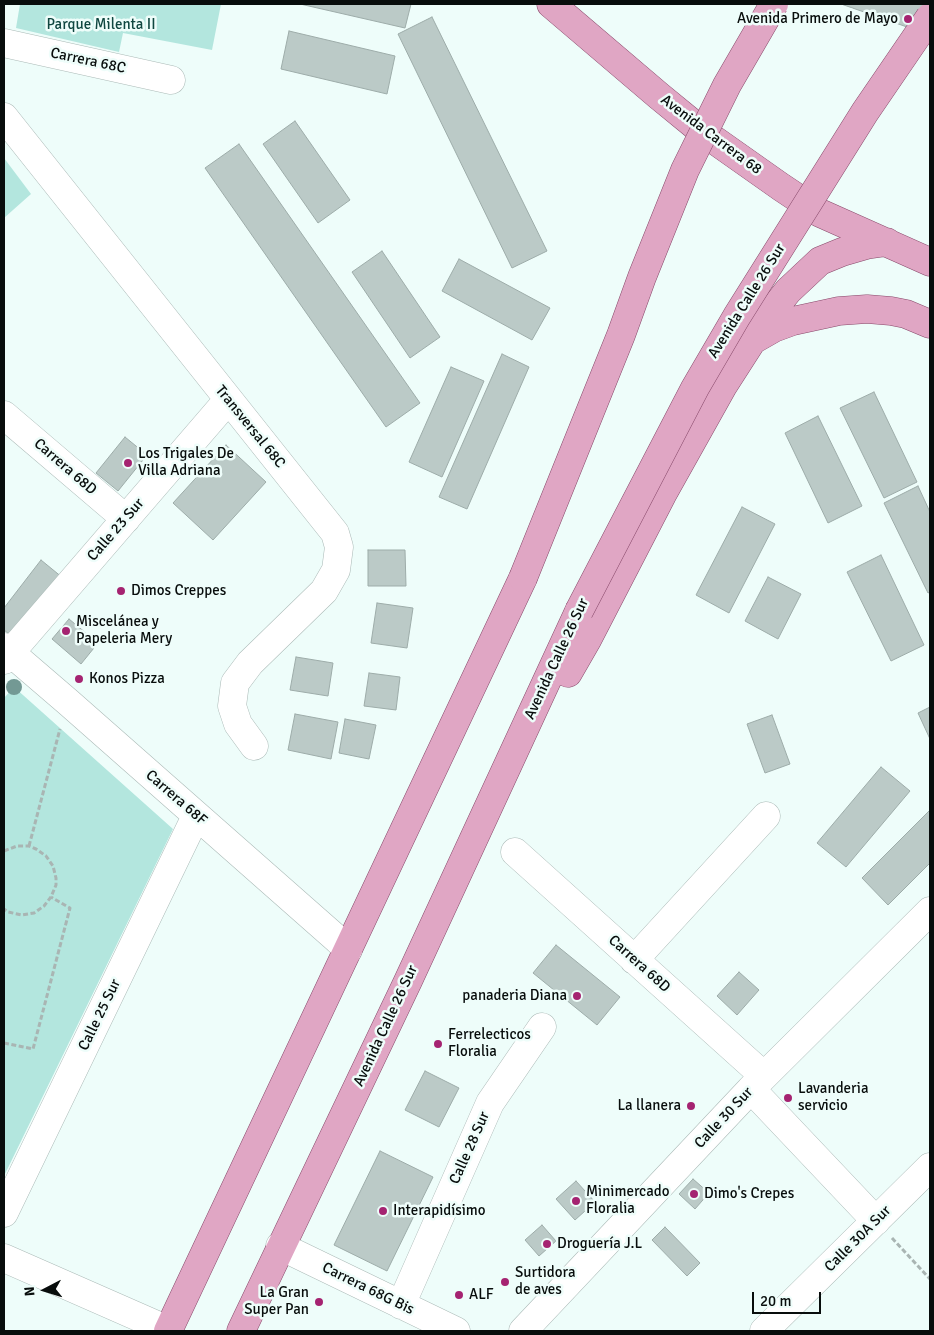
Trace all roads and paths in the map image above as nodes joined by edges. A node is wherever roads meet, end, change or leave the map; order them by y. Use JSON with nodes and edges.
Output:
{"nodes":[{"id":1,"x":551,"y":4,"type":"edge"},
{"id":2,"x":774,"y":4,"type":"edge"},
{"id":3,"x":930,"y":17,"type":"edge"},
{"id":4,"x":4,"y":43,"type":"edge"},
{"id":5,"x":171,"y":80,"type":"dead end"},
{"id":6,"x":4,"y":118,"type":"edge"},
{"id":7,"x":887,"y":242,"type":"junction"},
{"id":8,"x":930,"y":262,"type":"edge"},
{"id":9,"x":930,"y":324,"type":"edge"},
{"id":10,"x":750,"y":342,"type":"junction"},
{"id":11,"x":228,"y":400,"type":"junction"},
{"id":12,"x":4,"y":415,"type":"edge"},
{"id":13,"x":126,"y":519,"type":"junction"},
{"id":14,"x":6,"y":654,"type":"edge"},
{"id":15,"x":68,"y":702,"type":"junction"},
{"id":16,"x":254,"y":746,"type":"dead end"},
{"id":17,"x":487,"y":810,"type":"junction"},
{"id":18,"x":196,"y":816,"type":"junction"},
{"id":19,"x":766,"y":816,"type":"dead end"},
{"id":20,"x":30,"y":846,"type":"junction"},
{"id":21,"x":4,"y":851,"type":"edge"},
{"id":22,"x":515,"y":852,"type":"dead end"},
{"id":23,"x":52,"y":897,"type":"junction"},
{"id":24,"x":4,"y":909,"type":"edge"},
{"id":25,"x":930,"y":911,"type":"edge"},
{"id":26,"x":348,"y":950,"type":"junction"},
{"id":27,"x":634,"y":960,"type":"junction"},
{"id":28,"x":542,"y":1027,"type":"dead end"},
{"id":29,"x":4,"y":1043,"type":"edge"},
{"id":30,"x":758,"y":1083,"type":"junction"},
{"id":31,"x":930,"y":1167,"type":"edge"},
{"id":32,"x":4,"y":1214,"type":"edge"},
{"id":33,"x":876,"y":1221,"type":"junction"},
{"id":34,"x":280,"y":1246,"type":"junction"},
{"id":35,"x":4,"y":1258,"type":"edge"},
{"id":36,"x":930,"y":1279,"type":"edge"},
{"id":37,"x":401,"y":1305,"type":"junction"},
{"id":38,"x":168,"y":1331,"type":"edge"},
{"id":39,"x":241,"y":1331,"type":"edge"},
{"id":40,"x":456,"y":1331,"type":"edge"},
{"id":41,"x":522,"y":1331,"type":"edge"},
{"id":42,"x":764,"y":1331,"type":"edge"}],
"edges":[{"from":1,"to":7,"type":"main road","name":"Avenida Carrera 68"},
{"from":2,"to":26,"type":"main road","bridge":true},
{"from":3,"to":17,"type":"main road","name":"Avenida Calle 26 Sur","bridge":true},
{"from":4,"to":5,"type":"street","name":"Carrera 68C"},
{"from":6,"to":11,"type":"street","name":"Transversal 68C"},
{"from":7,"to":8,"type":"main road","name":"Avenida Carrera 68"},
{"from":7,"to":10,"type":"main road"},
{"from":9,"to":10,"type":"main road"},
{"from":10,"to":17,"type":"main road"},
{"from":11,"to":13,"type":"street","name":"Calle 23 Sur"},
{"from":11,"to":16,"type":"street","name":"Transversal 68C"},
{"from":12,"to":13,"type":"street","name":"Carrera 68D"},
{"from":13,"to":14,"type":"street","name":"Calle 23 Sur"},
{"from":14,"to":15,"type":"street","name":"Carrera 68F"},
{"from":15,"to":18,"type":"street","name":"Carrera 68F"},
{"from":15,"to":20,"type":"path"},
{"from":17,"to":34,"type":"main road","name":"Avenida Calle 26 Sur"},
{"from":18,"to":26,"type":"street","name":"Carrera 68F"},
{"from":18,"to":32,"type":"street","name":"Calle 25 Sur"},
{"from":19,"to":27,"type":"street"},
{"from":20,"to":21,"type":"path"},
{"from":20,"to":23,"type":"path"},
{"from":22,"to":27,"type":"street","name":"Carrera 68D"},
{"from":23,"to":24,"type":"path"},
{"from":23,"to":29,"type":"path"},
{"from":25,"to":30,"type":"street","name":"Calle 30 Sur"},
{"from":26,"to":38,"type":"main road"},
{"from":27,"to":30,"type":"street","name":"Carrera 68D"},
{"from":28,"to":37,"type":"street","name":"Calle 28 Sur"},
{"from":30,"to":33,"type":"street","name":"Carrera 68D"},
{"from":30,"to":41,"type":"street","name":"Calle 30 Sur"},
{"from":31,"to":33,"type":"street","name":"Calle 30A Sur"},
{"from":33,"to":36,"type":"path"},
{"from":33,"to":42,"type":"street","name":"Calle 30A Sur"},
{"from":34,"to":37,"type":"street","name":"Carrera 68G Bis"},
{"from":34,"to":39,"type":"main road","name":"Avenida Calle 26 Sur"},
{"from":35,"to":38,"type":"street"},
{"from":37,"to":40,"type":"street","name":"Carrera 68G Bis"}]}
